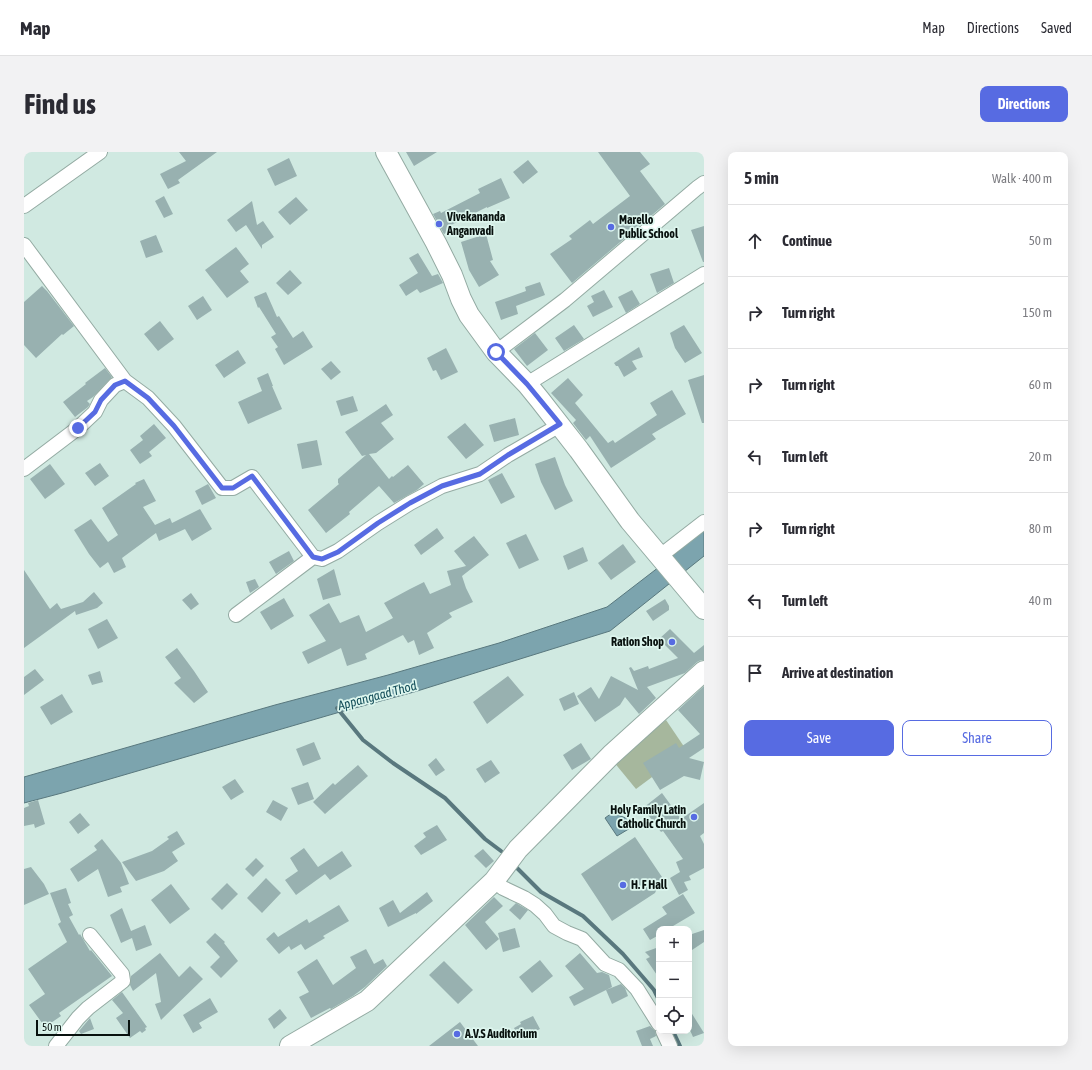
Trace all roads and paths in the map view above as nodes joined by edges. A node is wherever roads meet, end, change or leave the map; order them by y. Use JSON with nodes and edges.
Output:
{"nodes":[{"id":1,"x":100,"y":152,"type":"edge"},
{"id":2,"x":386,"y":152,"type":"edge"},
{"id":3,"x":704,"y":183,"type":"edge"},
{"id":4,"x":24,"y":206,"type":"edge"},
{"id":5,"x":24,"y":244,"type":"edge"},
{"id":6,"x":704,"y":274,"type":"edge"},
{"id":7,"x":496,"y":352,"type":"junction"},
{"id":8,"x":125,"y":381,"type":"junction"},
{"id":9,"x":527,"y":384,"type":"junction"},
{"id":10,"x":560,"y":424,"type":"junction"},
{"id":11,"x":24,"y":469,"type":"edge"},
{"id":12,"x":704,"y":522,"type":"edge"},
{"id":13,"x":313,"y":557,"type":"junction"},
{"id":14,"x":664,"y":561,"type":"junction"},
{"id":15,"x":704,"y":609,"type":"edge"},
{"id":16,"x":236,"y":615,"type":"dead end"},
{"id":17,"x":704,"y":671,"type":"edge"},
{"id":18,"x":494,"y":881,"type":"junction"},
{"id":19,"x":90,"y":935,"type":"dead end"},
{"id":20,"x":656,"y":1019,"type":"edge"},
{"id":21,"x":664,"y":1034,"type":"edge"},
{"id":22,"x":56,"y":1046,"type":"edge"},
{"id":23,"x":290,"y":1046,"type":"edge"},
{"id":24,"x":670,"y":1046,"type":"edge"}],
"edges":[{"from":1,"to":4,"type":"street"},
{"from":2,"to":7,"type":"main road"},
{"from":3,"to":7,"type":"street"},
{"from":5,"to":8,"type":"street"},
{"from":6,"to":9,"type":"street"},
{"from":7,"to":9,"type":"main road"},
{"from":8,"to":11,"type":"street"},
{"from":8,"to":13,"type":"street"},
{"from":9,"to":10,"type":"main road"},
{"from":10,"to":13,"type":"street"},
{"from":10,"to":14,"type":"main road"},
{"from":12,"to":14,"type":"street"},
{"from":13,"to":16,"type":"street"},
{"from":14,"to":15,"type":"main road"},
{"from":17,"to":18,"type":"main road"},
{"from":18,"to":20,"type":"street"},
{"from":18,"to":23,"type":"main road"},
{"from":19,"to":22,"type":"street"},
{"from":21,"to":24,"type":"street"}]}
